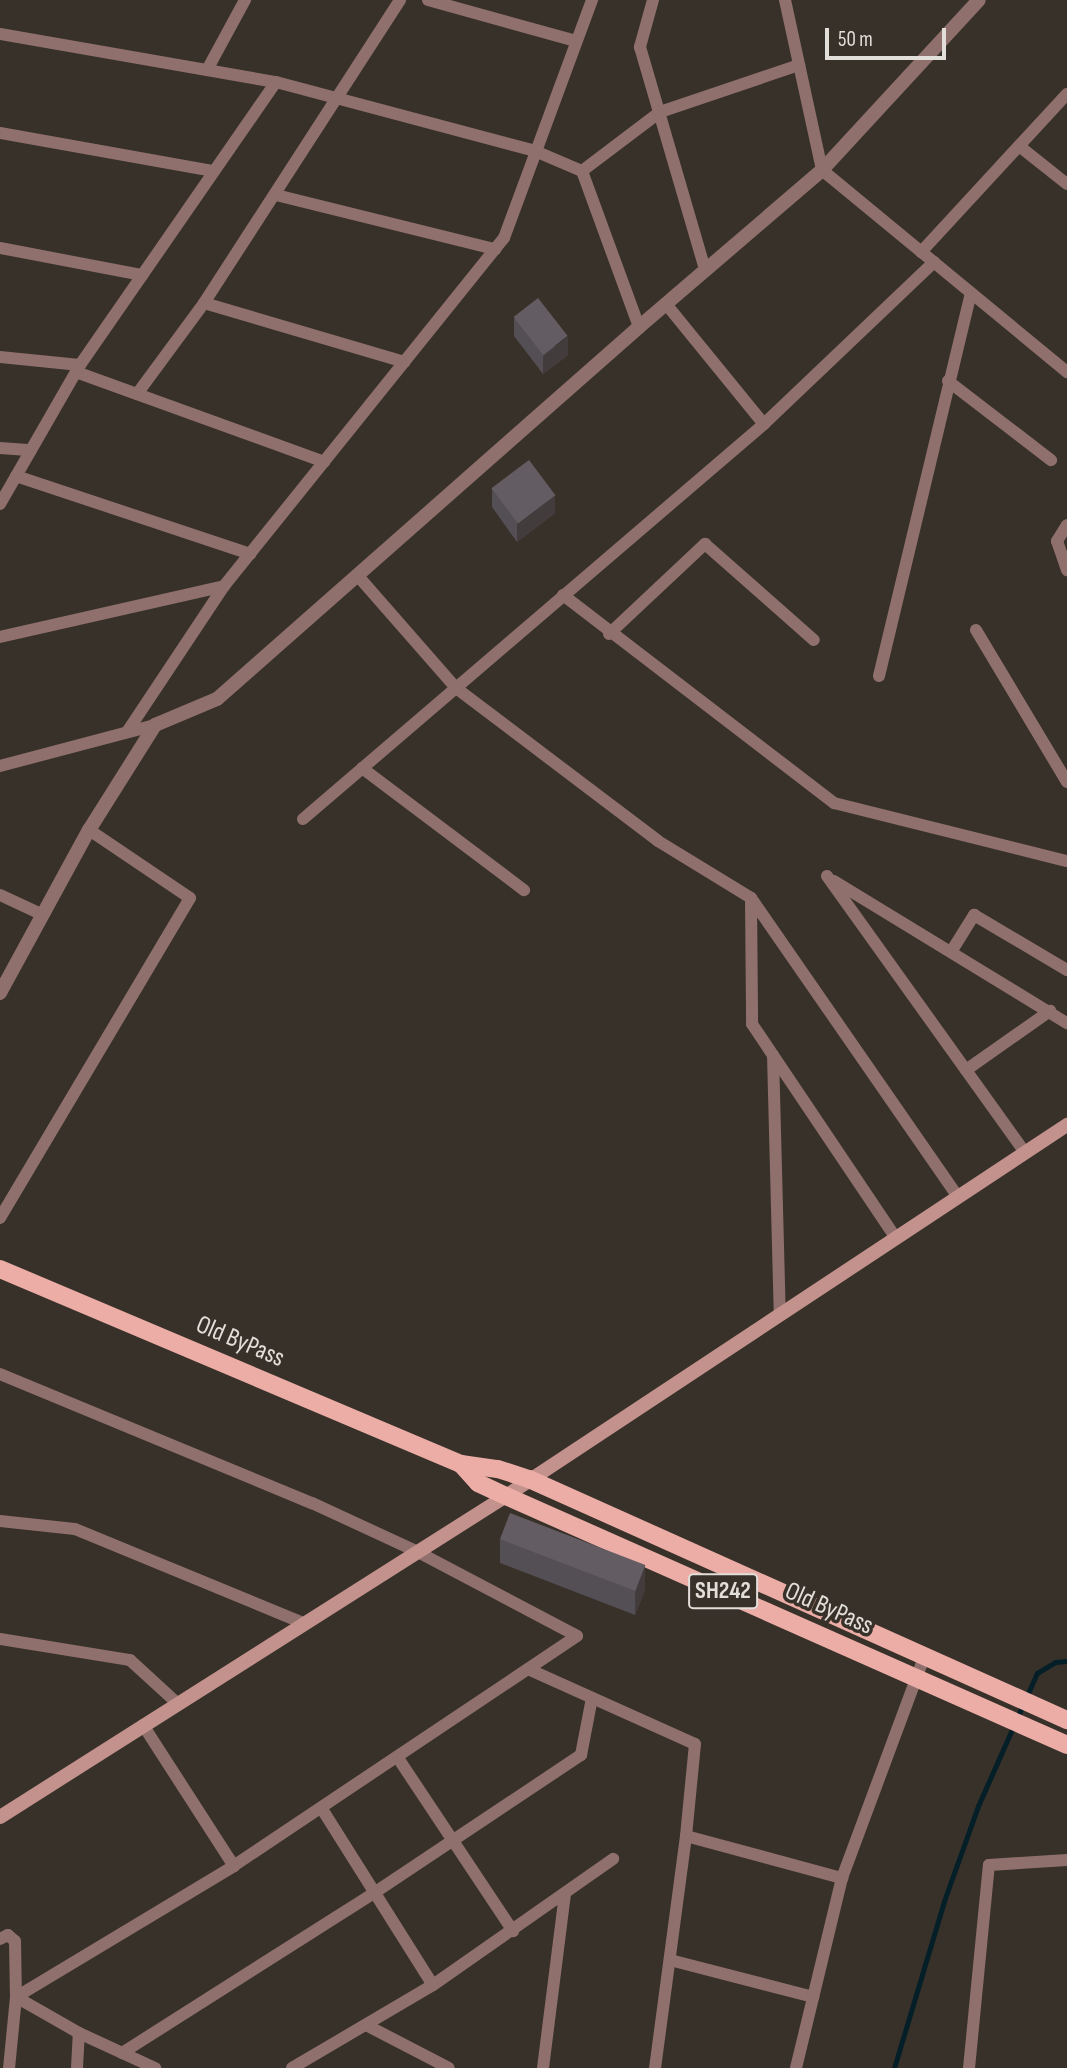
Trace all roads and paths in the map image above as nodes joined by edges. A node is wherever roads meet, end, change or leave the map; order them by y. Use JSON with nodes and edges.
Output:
{"nodes":[{"id":1,"x":245,"y":0,"type":"edge"},
{"id":2,"x":400,"y":0,"type":"edge"},
{"id":3,"x":428,"y":0,"type":"edge"},
{"id":4,"x":592,"y":0,"type":"edge"},
{"id":5,"x":653,"y":0,"type":"edge"},
{"id":6,"x":785,"y":0,"type":"edge"},
{"id":7,"x":979,"y":0,"type":"edge"},
{"id":8,"x":0,"y":34,"type":"edge"},
{"id":9,"x":576,"y":41,"type":"junction"},
{"id":10,"x":800,"y":65,"type":"junction"},
{"id":11,"x":207,"y":70,"type":"junction"},
{"id":12,"x":276,"y":82,"type":"junction"},
{"id":13,"x":1067,"y":94,"type":"edge"},
{"id":14,"x":337,"y":97,"type":"junction"},
{"id":15,"x":660,"y":113,"type":"junction"},
{"id":16,"x":0,"y":133,"type":"edge"},
{"id":17,"x":1019,"y":146,"type":"junction"},
{"id":18,"x":536,"y":151,"type":"junction"},
{"id":19,"x":822,"y":170,"type":"junction"},
{"id":20,"x":214,"y":171,"type":"junction"},
{"id":21,"x":582,"y":171,"type":"junction"},
{"id":22,"x":1067,"y":184,"type":"edge"},
{"id":23,"x":276,"y":195,"type":"junction"},
{"id":24,"x":0,"y":248,"type":"edge"},
{"id":25,"x":495,"y":249,"type":"junction"},
{"id":26,"x":921,"y":252,"type":"junction"},
{"id":27,"x":934,"y":262,"type":"junction"},
{"id":28,"x":705,"y":270,"type":"junction"},
{"id":29,"x":142,"y":275,"type":"junction"},
{"id":30,"x":971,"y":293,"type":"junction"},
{"id":31,"x":204,"y":303,"type":"junction"},
{"id":32,"x":666,"y":304,"type":"junction"},
{"id":33,"x":639,"y":327,"type":"junction"},
{"id":34,"x":0,"y":357,"type":"edge"},
{"id":35,"x":405,"y":362,"type":"junction"},
{"id":36,"x":78,"y":368,"type":"junction"},
{"id":37,"x":1067,"y":372,"type":"edge"},
{"id":38,"x":948,"y":381,"type":"junction"},
{"id":39,"x":137,"y":394,"type":"junction"},
{"id":40,"x":764,"y":424,"type":"junction"},
{"id":41,"x":0,"y":448,"type":"edge"},
{"id":42,"x":31,"y":450,"type":"junction"},
{"id":43,"x":1051,"y":460,"type":"dead end"},
{"id":44,"x":324,"y":462,"type":"junction"},
{"id":45,"x":16,"y":476,"type":"junction"},
{"id":46,"x":0,"y":504,"type":"edge"},
{"id":47,"x":1067,"y":524,"type":"edge"},
{"id":48,"x":250,"y":554,"type":"junction"},
{"id":49,"x":1067,"y":570,"type":"edge"},
{"id":50,"x":358,"y":576,"type":"junction"},
{"id":51,"x":224,"y":586,"type":"junction"},
{"id":52,"x":563,"y":595,"type":"junction"},
{"id":53,"x":976,"y":630,"type":"dead end"},
{"id":54,"x":610,"y":634,"type":"junction"},
{"id":55,"x":0,"y":637,"type":"edge"},
{"id":56,"x":814,"y":640,"type":"dead end"},
{"id":57,"x":879,"y":676,"type":"dead end"},
{"id":58,"x":456,"y":688,"type":"junction"},
{"id":59,"x":155,"y":725,"type":"junction"},
{"id":60,"x":127,"y":732,"type":"junction"},
{"id":61,"x":0,"y":766,"type":"edge"},
{"id":62,"x":362,"y":768,"type":"junction"},
{"id":63,"x":1067,"y":782,"type":"edge"},
{"id":64,"x":303,"y":820,"type":"dead end"},
{"id":65,"x":89,"y":830,"type":"junction"},
{"id":66,"x":1067,"y":861,"type":"edge"},
{"id":67,"x":524,"y":890,"type":"dead end"},
{"id":68,"x":0,"y":895,"type":"edge"},
{"id":69,"x":751,"y":898,"type":"junction"},
{"id":70,"x":43,"y":915,"type":"junction"},
{"id":71,"x":951,"y":952,"type":"junction"},
{"id":72,"x":1067,"y":970,"type":"edge"},
{"id":73,"x":1,"y":990,"type":"edge"},
{"id":74,"x":1049,"y":1011,"type":"junction"},
{"id":75,"x":1067,"y":1023,"type":"edge"},
{"id":76,"x":773,"y":1054,"type":"junction"},
{"id":77,"x":966,"y":1070,"type":"junction"},
{"id":78,"x":1067,"y":1125,"type":"edge"},
{"id":79,"x":1025,"y":1153,"type":"junction"},
{"id":80,"x":958,"y":1197,"type":"junction"},
{"id":81,"x":0,"y":1218,"type":"edge"},
{"id":82,"x":896,"y":1238,"type":"junction"},
{"id":83,"x":0,"y":1269,"type":"edge"},
{"id":84,"x":780,"y":1314,"type":"junction"},
{"id":85,"x":0,"y":1374,"type":"edge"},
{"id":86,"x":461,"y":1464,"type":"junction"},
{"id":87,"x":529,"y":1479,"type":"junction"},
{"id":88,"x":506,"y":1496,"type":"junction"},
{"id":89,"x":0,"y":1521,"type":"edge"},
{"id":90,"x":416,"y":1551,"type":"junction"},
{"id":91,"x":303,"y":1623,"type":"junction"},
{"id":92,"x":0,"y":1639,"type":"edge"},
{"id":93,"x":925,"y":1655,"type":"junction"},
{"id":94,"x":528,"y":1670,"type":"junction"},
{"id":95,"x":915,"y":1676,"type":"junction"},
{"id":96,"x":592,"y":1698,"type":"junction"},
{"id":97,"x":177,"y":1703,"type":"junction"},
{"id":98,"x":1059,"y":1716,"type":"edge"},
{"id":99,"x":143,"y":1725,"type":"junction"},
{"id":100,"x":1067,"y":1745,"type":"edge"},
{"id":101,"x":398,"y":1758,"type":"junction"},
{"id":102,"x":322,"y":1809,"type":"junction"},
{"id":103,"x":0,"y":1817,"type":"edge"},
{"id":104,"x":686,"y":1836,"type":"junction"},
{"id":105,"x":453,"y":1840,"type":"junction"},
{"id":106,"x":613,"y":1859,"type":"dead end"},
{"id":107,"x":1067,"y":1860,"type":"edge"},
{"id":108,"x":234,"y":1866,"type":"junction"},
{"id":109,"x":842,"y":1878,"type":"junction"},
{"id":110,"x":374,"y":1894,"type":"junction"},
{"id":111,"x":565,"y":1895,"type":"junction"},
{"id":112,"x":513,"y":1931,"type":"junction"},
{"id":113,"x":0,"y":1939,"type":"edge"},
{"id":114,"x":670,"y":1960,"type":"junction"},
{"id":115,"x":433,"y":1985,"type":"junction"},
{"id":116,"x":16,"y":1997,"type":"junction"},
{"id":117,"x":813,"y":1997,"type":"junction"},
{"id":118,"x":366,"y":2025,"type":"junction"},
{"id":119,"x":79,"y":2033,"type":"junction"},
{"id":120,"x":122,"y":2053,"type":"junction"},
{"id":121,"x":9,"y":2068,"type":"edge"},
{"id":122,"x":78,"y":2068,"type":"edge"},
{"id":123,"x":155,"y":2068,"type":"edge"},
{"id":124,"x":292,"y":2068,"type":"edge"},
{"id":125,"x":449,"y":2068,"type":"edge"},
{"id":126,"x":542,"y":2068,"type":"edge"},
{"id":127,"x":655,"y":2068,"type":"edge"},
{"id":128,"x":796,"y":2068,"type":"edge"},
{"id":129,"x":969,"y":2068,"type":"edge"}],
"edges":[{"from":1,"to":11,"type":"street"},
{"from":2,"to":14,"type":"street"},
{"from":3,"to":9,"type":"street"},
{"from":4,"to":9,"type":"street"},
{"from":5,"to":15,"type":"street"},
{"from":6,"to":10,"type":"street"},
{"from":7,"to":19,"type":"street"},
{"from":8,"to":11,"type":"street"},
{"from":9,"to":18,"type":"street"},
{"from":10,"to":15,"type":"street"},
{"from":10,"to":19,"type":"street"},
{"from":11,"to":12,"type":"street"},
{"from":12,"to":14,"type":"street"},
{"from":12,"to":20,"type":"street"},
{"from":13,"to":17,"type":"street"},
{"from":14,"to":18,"type":"street"},
{"from":14,"to":23,"type":"street"},
{"from":15,"to":21,"type":"street"},
{"from":15,"to":28,"type":"street"},
{"from":16,"to":20,"type":"street"},
{"from":17,"to":22,"type":"street"},
{"from":17,"to":26,"type":"street"},
{"from":18,"to":21,"type":"street"},
{"from":18,"to":25,"type":"street"},
{"from":19,"to":26,"type":"street"},
{"from":19,"to":28,"type":"street"},
{"from":20,"to":29,"type":"street"},
{"from":21,"to":33,"type":"street"},
{"from":23,"to":25,"type":"street"},
{"from":23,"to":31,"type":"street"},
{"from":24,"to":29,"type":"street"},
{"from":25,"to":35,"type":"street"},
{"from":26,"to":27,"type":"street"},
{"from":27,"to":30,"type":"street"},
{"from":27,"to":40,"type":"street"},
{"from":28,"to":32,"type":"street"},
{"from":29,"to":36,"type":"street"},
{"from":30,"to":37,"type":"street"},
{"from":30,"to":38,"type":"street"},
{"from":31,"to":35,"type":"street"},
{"from":31,"to":39,"type":"street"},
{"from":32,"to":33,"type":"street"},
{"from":32,"to":40,"type":"street"},
{"from":33,"to":50,"type":"street"},
{"from":34,"to":36,"type":"street"},
{"from":35,"to":44,"type":"street"},
{"from":36,"to":39,"type":"street"},
{"from":36,"to":42,"type":"street"},
{"from":38,"to":43,"type":"street"},
{"from":38,"to":57,"type":"street"},
{"from":39,"to":44,"type":"street"},
{"from":40,"to":52,"type":"street"},
{"from":41,"to":42,"type":"street"},
{"from":42,"to":45,"type":"street"},
{"from":44,"to":48,"type":"street"},
{"from":45,"to":46,"type":"street"},
{"from":45,"to":48,"type":"street"},
{"from":47,"to":49,"type":"street"},
{"from":48,"to":51,"type":"street"},
{"from":50,"to":58,"type":"street"},
{"from":50,"to":59,"type":"street"},
{"from":51,"to":55,"type":"street"},
{"from":51,"to":60,"type":"street"},
{"from":52,"to":54,"type":"street"},
{"from":52,"to":58,"type":"street"},
{"from":53,"to":63,"type":"street"},
{"from":54,"to":56,"type":"street"},
{"from":54,"to":66,"type":"street"},
{"from":58,"to":62,"type":"street"},
{"from":58,"to":69,"type":"street"},
{"from":59,"to":60,"type":"street"},
{"from":59,"to":65,"type":"street"},
{"from":60,"to":61,"type":"street"},
{"from":62,"to":64,"type":"street"},
{"from":62,"to":67,"type":"street"},
{"from":65,"to":70,"type":"street"},
{"from":65,"to":81,"type":"street"},
{"from":68,"to":70,"type":"street"},
{"from":69,"to":76,"type":"street"},
{"from":69,"to":80,"type":"street"},
{"from":70,"to":73,"type":"street"},
{"from":71,"to":72,"type":"street"},
{"from":71,"to":74,"type":"street"},
{"from":71,"to":77,"type":"street"},
{"from":74,"to":75,"type":"street"},
{"from":74,"to":77,"type":"street"},
{"from":76,"to":82,"type":"street"},
{"from":76,"to":84,"type":"street"},
{"from":77,"to":79,"type":"street"},
{"from":78,"to":79,"type":"main road"},
{"from":79,"to":80,"type":"main road"},
{"from":80,"to":82,"type":"main road"},
{"from":82,"to":84,"type":"main road"},
{"from":83,"to":86,"type":"main road","name":"Old ByPass","number":"SH242"},
{"from":84,"to":87,"type":"main road"},
{"from":85,"to":90,"type":"street"},
{"from":86,"to":87,"type":"main road","name":"Old ByPass","number":"SH242"},
{"from":86,"to":88,"type":"main road","name":"Old ByPass","number":"SH242"},
{"from":87,"to":88,"type":"main road"},
{"from":87,"to":93,"type":"main road","name":"Old ByPass","number":"SH242"},
{"from":88,"to":90,"type":"main road"},
{"from":88,"to":95,"type":"main road","name":"Old ByPass","number":"SH242"},
{"from":89,"to":91,"type":"street"},
{"from":90,"to":91,"type":"main road"},
{"from":90,"to":94,"type":"street"},
{"from":91,"to":97,"type":"main road"},
{"from":92,"to":97,"type":"street"},
{"from":93,"to":95,"type":"street"},
{"from":93,"to":98,"type":"main road","name":"Old ByPass","number":"SH242"},
{"from":94,"to":96,"type":"street"},
{"from":94,"to":101,"type":"street"},
{"from":95,"to":100,"type":"main road","name":"Old ByPass","number":"SH242"},
{"from":95,"to":109,"type":"street"},
{"from":96,"to":104,"type":"street"},
{"from":96,"to":105,"type":"street"},
{"from":97,"to":99,"type":"main road"},
{"from":99,"to":103,"type":"main road"},
{"from":99,"to":108,"type":"street"},
{"from":101,"to":102,"type":"street"},
{"from":101,"to":105,"type":"street"},
{"from":102,"to":108,"type":"street"},
{"from":102,"to":110,"type":"street"},
{"from":104,"to":109,"type":"street"},
{"from":104,"to":114,"type":"street"},
{"from":105,"to":110,"type":"street"},
{"from":105,"to":112,"type":"street"},
{"from":106,"to":111,"type":"street"},
{"from":107,"to":129,"type":"street"},
{"from":108,"to":116,"type":"street"},
{"from":109,"to":117,"type":"street"},
{"from":110,"to":115,"type":"street"},
{"from":110,"to":120,"type":"street"},
{"from":111,"to":112,"type":"street"},
{"from":111,"to":126,"type":"street"},
{"from":112,"to":115,"type":"street"},
{"from":113,"to":116,"type":"street"},
{"from":114,"to":117,"type":"street"},
{"from":114,"to":127,"type":"street"},
{"from":115,"to":118,"type":"street"},
{"from":116,"to":119,"type":"street"},
{"from":116,"to":121,"type":"street"},
{"from":117,"to":128,"type":"street"},
{"from":118,"to":124,"type":"street"},
{"from":118,"to":125,"type":"street"},
{"from":119,"to":120,"type":"street"},
{"from":119,"to":122,"type":"street"},
{"from":120,"to":123,"type":"street"}]}
